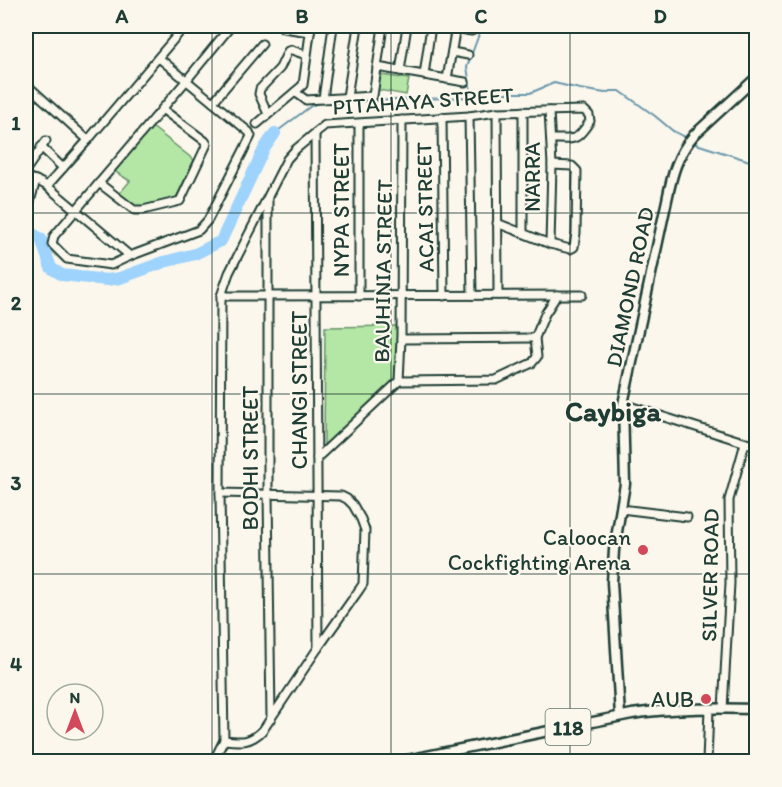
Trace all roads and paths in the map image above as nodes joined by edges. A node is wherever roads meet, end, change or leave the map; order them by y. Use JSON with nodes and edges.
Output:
{"nodes":[{"id":1,"x":185,"y":26,"type":"edge"},
{"id":2,"x":231,"y":26,"type":"edge"},
{"id":3,"x":333,"y":26,"type":"edge"},
{"id":4,"x":358,"y":26,"type":"edge"},
{"id":5,"x":383,"y":26,"type":"edge"},
{"id":6,"x":407,"y":26,"type":"edge"},
{"id":7,"x":433,"y":26,"type":"edge"},
{"id":8,"x":455,"y":27,"type":"edge"},
{"id":9,"x":283,"y":28,"type":"dead end"},
{"id":10,"x":310,"y":29,"type":"edge"},
{"id":11,"x":472,"y":31,"type":"dead end"},
{"id":12,"x":262,"y":44,"type":"dead end"},
{"id":13,"x":452,"y":52,"type":"junction"},
{"id":14,"x":468,"y":54,"type":"dead end"},
{"id":15,"x":306,"y":55,"type":"junction"},
{"id":16,"x":159,"y":58,"type":"junction"},
{"id":17,"x":377,"y":67,"type":"junction"},
{"id":18,"x":400,"y":71,"type":"junction"},
{"id":19,"x":424,"y":75,"type":"junction"},
{"id":20,"x":756,"y":78,"type":"edge"},
{"id":21,"x":447,"y":79,"type":"junction"},
{"id":22,"x":186,"y":81,"type":"junction"},
{"id":23,"x":465,"y":82,"type":"dead end"},
{"id":24,"x":27,"y":88,"type":"edge"},
{"id":25,"x":295,"y":92,"type":"junction"},
{"id":26,"x":347,"y":97,"type":"junction"},
{"id":27,"x":323,"y":99,"type":"junction"},
{"id":28,"x":213,"y":102,"type":"junction"},
{"id":29,"x":162,"y":109,"type":"junction"},
{"id":30,"x":523,"y":111,"type":"junction"},
{"id":31,"x":549,"y":111,"type":"junction"},
{"id":32,"x":497,"y":112,"type":"junction"},
{"id":33,"x":268,"y":114,"type":"junction"},
{"id":34,"x":469,"y":116,"type":"junction"},
{"id":35,"x":442,"y":117,"type":"junction"},
{"id":36,"x":402,"y":120,"type":"junction"},
{"id":37,"x":358,"y":123,"type":"junction"},
{"id":38,"x":257,"y":124,"type":"dead end"},
{"id":39,"x":315,"y":133,"type":"junction"},
{"id":40,"x":551,"y":139,"type":"junction"},
{"id":41,"x":88,"y":140,"type":"junction"},
{"id":42,"x":552,"y":165,"type":"junction"},
{"id":43,"x":63,"y":168,"type":"junction"},
{"id":44,"x":26,"y":170,"type":"edge"},
{"id":45,"x":26,"y":177,"type":"edge"},
{"id":46,"x":36,"y":180,"type":"junction"},
{"id":47,"x":99,"y":183,"type":"junction"},
{"id":48,"x":47,"y":186,"type":"junction"},
{"id":49,"x":268,"y":198,"type":"junction"},
{"id":50,"x":76,"y":211,"type":"junction"},
{"id":51,"x":26,"y":216,"type":"edge"},
{"id":52,"x":497,"y":223,"type":"junction"},
{"id":53,"x":523,"y":232,"type":"junction"},
{"id":54,"x":549,"y":243,"type":"junction"},
{"id":55,"x":129,"y":256,"type":"junction"},
{"id":56,"x":498,"y":295,"type":"junction"},
{"id":57,"x":557,"y":295,"type":"junction"},
{"id":58,"x":582,"y":295,"type":"dead end"},
{"id":59,"x":221,"y":296,"type":"junction"},
{"id":60,"x":316,"y":296,"type":"junction"},
{"id":61,"x":358,"y":296,"type":"junction"},
{"id":62,"x":401,"y":296,"type":"junction"},
{"id":63,"x":444,"y":296,"type":"junction"},
{"id":64,"x":472,"y":296,"type":"junction"},
{"id":65,"x":268,"y":297,"type":"junction"},
{"id":66,"x":535,"y":338,"type":"junction"},
{"id":67,"x":401,"y":339,"type":"junction"},
{"id":68,"x":399,"y":381,"type":"junction"},
{"id":69,"x":623,"y":404,"type":"junction"},
{"id":70,"x":745,"y":443,"type":"junction"},
{"id":71,"x":756,"y":446,"type":"edge"},
{"id":72,"x":317,"y":458,"type":"junction"},
{"id":73,"x":220,"y":493,"type":"junction"},
{"id":74,"x":268,"y":494,"type":"junction"},
{"id":75,"x":317,"y":495,"type":"junction"},
{"id":76,"x":621,"y":509,"type":"junction"},
{"id":77,"x":687,"y":517,"type":"dead end"},
{"id":78,"x":318,"y":648,"type":"junction"},
{"id":79,"x":709,"y":709,"type":"junction"},
{"id":80,"x":723,"y":709,"type":"junction"},
{"id":81,"x":756,"y":709,"type":"edge"},
{"id":82,"x":620,"y":716,"type":"junction"},
{"id":83,"x":271,"y":719,"type":"junction"},
{"id":84,"x":224,"y":740,"type":"junction"},
{"id":85,"x":415,"y":760,"type":"edge"},
{"id":86,"x":213,"y":762,"type":"edge"},
{"id":87,"x":397,"y":762,"type":"edge"},
{"id":88,"x":707,"y":762,"type":"edge"}],
"edges":[{"from":1,"to":16,"type":"street"},
{"from":2,"to":22,"type":"street"},
{"from":3,"to":27,"type":"street"},
{"from":4,"to":26,"type":"street"},
{"from":5,"to":17,"type":"street"},
{"from":6,"to":18,"type":"street"},
{"from":7,"to":8,"type":"street"},
{"from":7,"to":19,"type":"street"},
{"from":8,"to":11,"type":"street"},
{"from":8,"to":13,"type":"street"},
{"from":9,"to":10,"type":"street"},
{"from":10,"to":15,"type":"street"},
{"from":12,"to":28,"type":"street"},
{"from":13,"to":14,"type":"street"},
{"from":13,"to":21,"type":"street"},
{"from":15,"to":25,"type":"street"},
{"from":15,"to":33,"type":"street"},
{"from":16,"to":22,"type":"street"},
{"from":16,"to":41,"type":"street"},
{"from":17,"to":18,"type":"street"},
{"from":17,"to":26,"type":"street"},
{"from":18,"to":19,"type":"street"},
{"from":19,"to":21,"type":"street"},
{"from":20,"to":69,"type":"main road","name":"DIAMOND ROAD"},
{"from":21,"to":23,"type":"street"},
{"from":22,"to":28,"type":"street"},
{"from":22,"to":29,"type":"street"},
{"from":24,"to":41,"type":"street"},
{"from":25,"to":27,"type":"street"},
{"from":25,"to":33,"type":"street"},
{"from":26,"to":27,"type":"street"},
{"from":28,"to":55,"type":"street"},
{"from":29,"to":47,"type":"street"},
{"from":29,"to":47,"type":"street"},
{"from":30,"to":31,"type":"street","name":"PITAHAYA STREET"},
{"from":30,"to":32,"type":"street","name":"PITAHAYA STREET"},
{"from":30,"to":53,"type":"street"},
{"from":31,"to":40,"type":"street","name":"NARRA"},
{"from":31,"to":40,"type":"street","name":"PITAHAYA STREET"},
{"from":32,"to":34,"type":"street","name":"PITAHAYA STREET"},
{"from":32,"to":52,"type":"street"},
{"from":33,"to":38,"type":"street"},
{"from":34,"to":35,"type":"street","name":"PITAHAYA STREET"},
{"from":34,"to":64,"type":"street"},
{"from":35,"to":36,"type":"street","name":"PITAHAYA STREET"},
{"from":35,"to":63,"type":"street","name":"ACAI STREET"},
{"from":36,"to":37,"type":"street","name":"PITAHAYA STREET"},
{"from":36,"to":62,"type":"street","name":"BAUHINIA STREET"},
{"from":37,"to":39,"type":"street","name":"PITAHAYA STREET"},
{"from":37,"to":61,"type":"street","name":"NYPA STREET"},
{"from":39,"to":49,"type":"street","name":"PITAHAYA STREET"},
{"from":39,"to":60,"type":"street","name":"CHANGI STREET"},
{"from":40,"to":42,"type":"street","name":"NARRA"},
{"from":41,"to":43,"type":"street"},
{"from":42,"to":54,"type":"street","name":"NARRA"},
{"from":42,"to":54,"type":"street"},
{"from":43,"to":44,"type":"street"},
{"from":43,"to":48,"type":"street"},
{"from":45,"to":46,"type":"street"},
{"from":46,"to":48,"type":"street"},
{"from":46,"to":51,"type":"street"},
{"from":47,"to":50,"type":"street"},
{"from":48,"to":50,"type":"street"},
{"from":49,"to":59,"type":"street","name":"PITAHAYA STREET"},
{"from":49,"to":65,"type":"street","name":"BODHI STREET"},
{"from":50,"to":55,"type":"street"},
{"from":50,"to":55,"type":"street"},
{"from":52,"to":53,"type":"street"},
{"from":52,"to":56,"type":"street"},
{"from":53,"to":54,"type":"street"},
{"from":56,"to":57,"type":"street"},
{"from":56,"to":64,"type":"street"},
{"from":57,"to":58,"type":"street"},
{"from":57,"to":66,"type":"street"},
{"from":59,"to":65,"type":"street"},
{"from":59,"to":73,"type":"street"},
{"from":60,"to":61,"type":"street"},
{"from":60,"to":65,"type":"street"},
{"from":60,"to":72,"type":"street","name":"CHANGI STREET"},
{"from":61,"to":62,"type":"street"},
{"from":62,"to":63,"type":"street"},
{"from":62,"to":67,"type":"street","name":"BAUHINIA STREET"},
{"from":63,"to":64,"type":"street"},
{"from":65,"to":74,"type":"street","name":"BODHI STREET"},
{"from":66,"to":67,"type":"street"},
{"from":66,"to":68,"type":"street"},
{"from":67,"to":68,"type":"street","name":"BAUHINIA STREET"},
{"from":68,"to":72,"type":"street","name":"BAUHINIA STREET"},
{"from":69,"to":70,"type":"street"},
{"from":69,"to":76,"type":"main road","name":"DIAMOND ROAD"},
{"from":70,"to":71,"type":"street"},
{"from":70,"to":80,"type":"street","name":"SILVER ROAD"},
{"from":72,"to":75,"type":"street","name":"CHANGI STREET"},
{"from":73,"to":74,"type":"street"},
{"from":73,"to":84,"type":"street"},
{"from":74,"to":75,"type":"street"},
{"from":74,"to":83,"type":"street","name":"BODHI STREET"},
{"from":75,"to":78,"type":"street","name":"CHANGI STREET"},
{"from":75,"to":78,"type":"street"},
{"from":76,"to":77,"type":"street"},
{"from":76,"to":82,"type":"main road","name":"DIAMOND ROAD"},
{"from":78,"to":83,"type":"street"},
{"from":79,"to":80,"type":"main road","number":"118"},
{"from":79,"to":82,"type":"main road","number":"118"},
{"from":79,"to":88,"type":"street"},
{"from":80,"to":81,"type":"main road","number":"118"},
{"from":82,"to":85,"type":"main road","number":"118"},
{"from":83,"to":84,"type":"street"},
{"from":84,"to":86,"type":"street"},
{"from":85,"to":87,"type":"main road","number":"118"}]}
